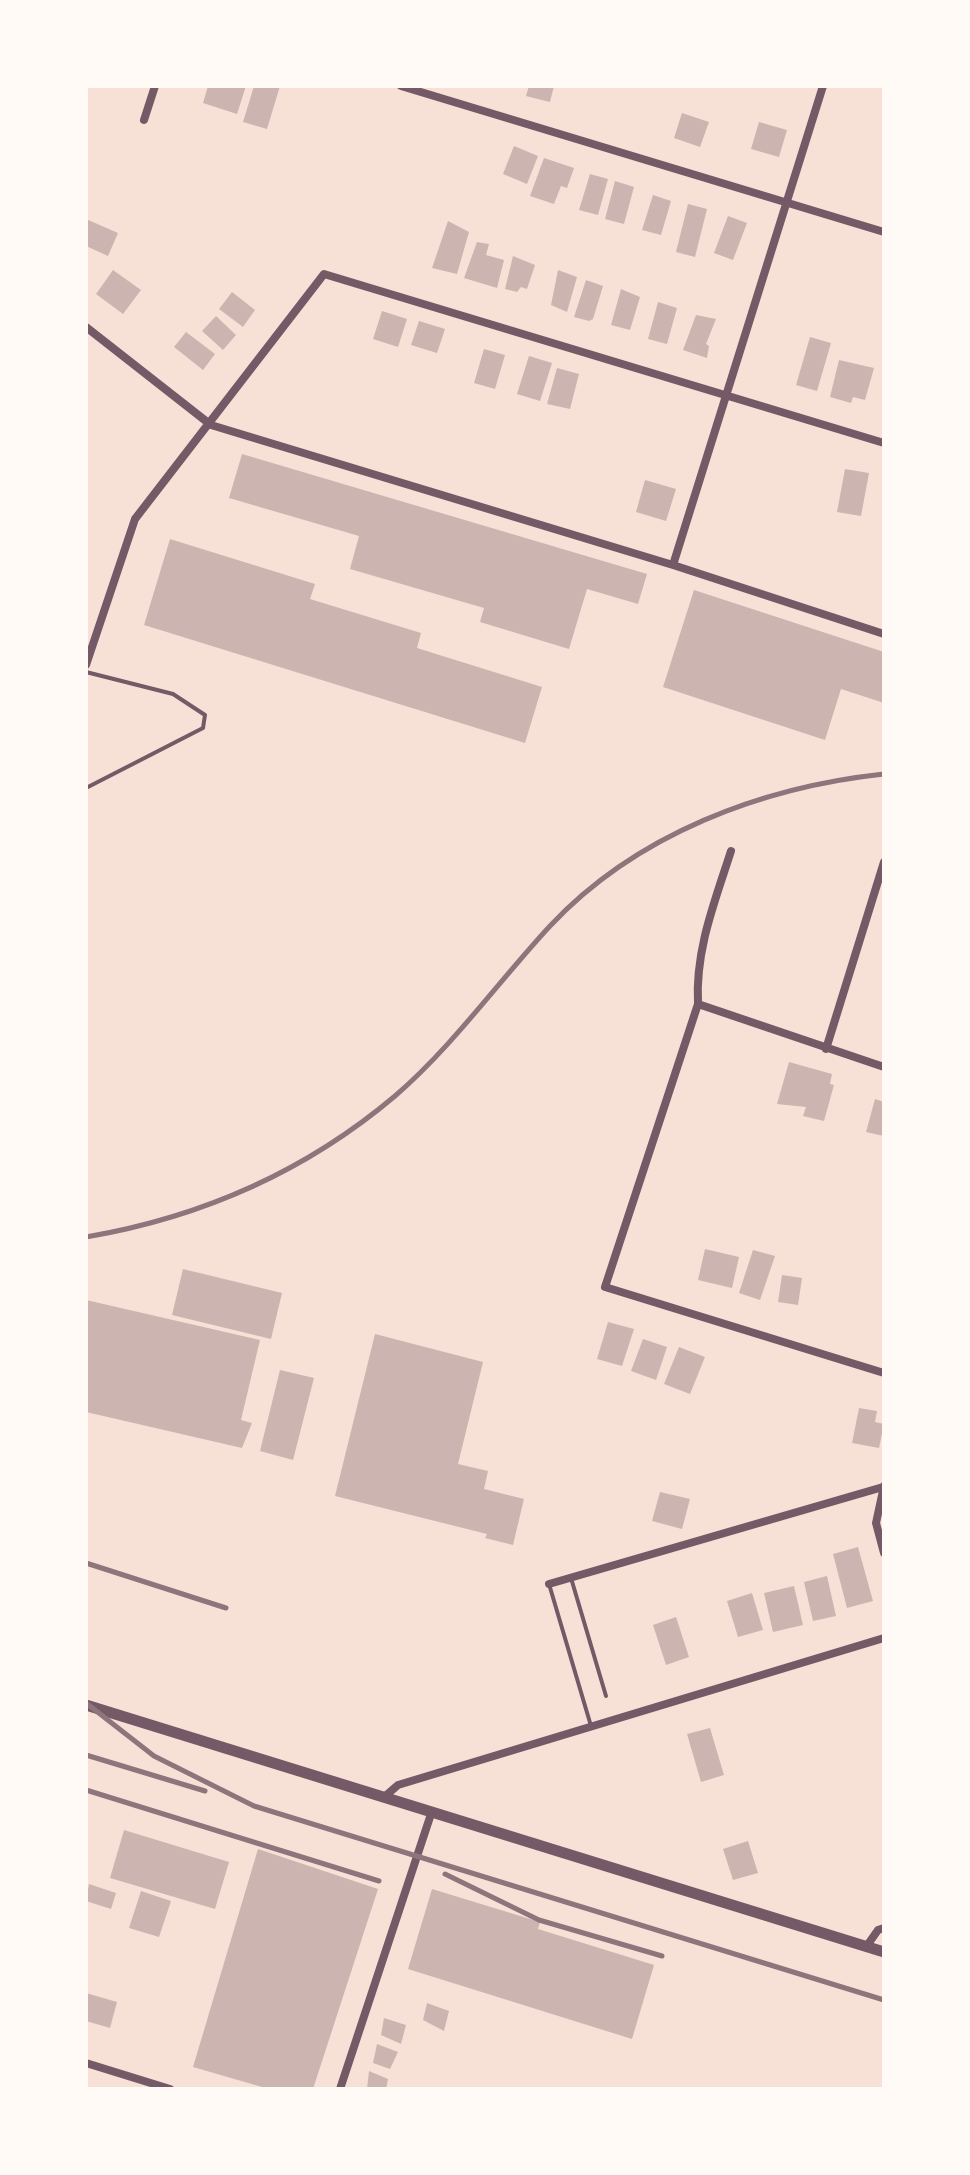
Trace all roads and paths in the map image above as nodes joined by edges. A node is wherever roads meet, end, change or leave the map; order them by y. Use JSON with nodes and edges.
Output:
{"nodes":[{"id":1,"x":155,"y":86,"type":"edge"},
{"id":2,"x":401,"y":86,"type":"edge"},
{"id":3,"x":823,"y":86,"type":"edge"},
{"id":4,"x":144,"y":120,"type":"dead end"},
{"id":5,"x":787,"y":201,"type":"junction"},
{"id":6,"x":884,"y":232,"type":"edge"},
{"id":7,"x":86,"y":327,"type":"edge"},
{"id":8,"x":727,"y":393,"type":"junction"},
{"id":9,"x":211,"y":425,"type":"junction"},
{"id":10,"x":884,"y":443,"type":"edge"},
{"id":11,"x":673,"y":565,"type":"junction"},
{"id":12,"x":884,"y":634,"type":"edge"},
{"id":13,"x":89,"y":648,"type":"edge"},
{"id":14,"x":86,"y":665,"type":"edge"},
{"id":15,"x":86,"y":672,"type":"edge"},
{"id":16,"x":86,"y":788,"type":"edge"},
{"id":17,"x":731,"y":851,"type":"dead end"},
{"id":18,"x":884,"y":862,"type":"edge"},
{"id":19,"x":698,"y":1004,"type":"junction"},
{"id":20,"x":826,"y":1049,"type":"junction"},
{"id":21,"x":884,"y":1067,"type":"edge"},
{"id":22,"x":884,"y":1373,"type":"edge"},
{"id":23,"x":884,"y":1486,"type":"edge"},
{"id":24,"x":884,"y":1553,"type":"edge"},
{"id":25,"x":571,"y":1578,"type":"junction"},
{"id":26,"x":549,"y":1584,"type":"joint"},
{"id":27,"x":884,"y":1638,"type":"edge"},
{"id":28,"x":606,"y":1696,"type":"dead end"},
{"id":29,"x":86,"y":1705,"type":"edge"},
{"id":30,"x":591,"y":1726,"type":"junction"},
{"id":31,"x":383,"y":1798,"type":"junction"},
{"id":32,"x":431,"y":1814,"type":"junction"},
{"id":33,"x":884,"y":1928,"type":"edge"},
{"id":34,"x":866,"y":1947,"type":"junction"},
{"id":35,"x":884,"y":1952,"type":"edge"},
{"id":36,"x":86,"y":2063,"type":"edge"},
{"id":37,"x":170,"y":2089,"type":"edge"},
{"id":38,"x":340,"y":2089,"type":"edge"}],
"edges":[{"from":1,"to":4,"type":"street"},
{"from":2,"to":5,"type":"street"},
{"from":3,"to":5,"type":"street"},
{"from":5,"to":6,"type":"street"},
{"from":5,"to":8,"type":"street"},
{"from":7,"to":9,"type":"street"},
{"from":8,"to":9,"type":"street"},
{"from":8,"to":10,"type":"street"},
{"from":8,"to":11,"type":"street"},
{"from":9,"to":11,"type":"street"},
{"from":9,"to":13,"type":"street"},
{"from":11,"to":12,"type":"street"},
{"from":13,"to":14,"type":"street"},
{"from":15,"to":16,"type":"lane"},
{"from":17,"to":19,"type":"street"},
{"from":18,"to":20,"type":"street"},
{"from":19,"to":20,"type":"street"},
{"from":19,"to":22,"type":"street"},
{"from":20,"to":21,"type":"street"},
{"from":23,"to":24,"type":"street"},
{"from":23,"to":25,"type":"street"},
{"from":25,"to":26,"type":"street"},
{"from":25,"to":28,"type":"lane"},
{"from":26,"to":30,"type":"lane"},
{"from":27,"to":30,"type":"street"},
{"from":29,"to":31,"type":"street"},
{"from":30,"to":31,"type":"street"},
{"from":31,"to":32,"type":"street"},
{"from":32,"to":34,"type":"street"},
{"from":32,"to":38,"type":"street"},
{"from":33,"to":34,"type":"street"},
{"from":34,"to":35,"type":"street"},
{"from":36,"to":37,"type":"street"}]}
